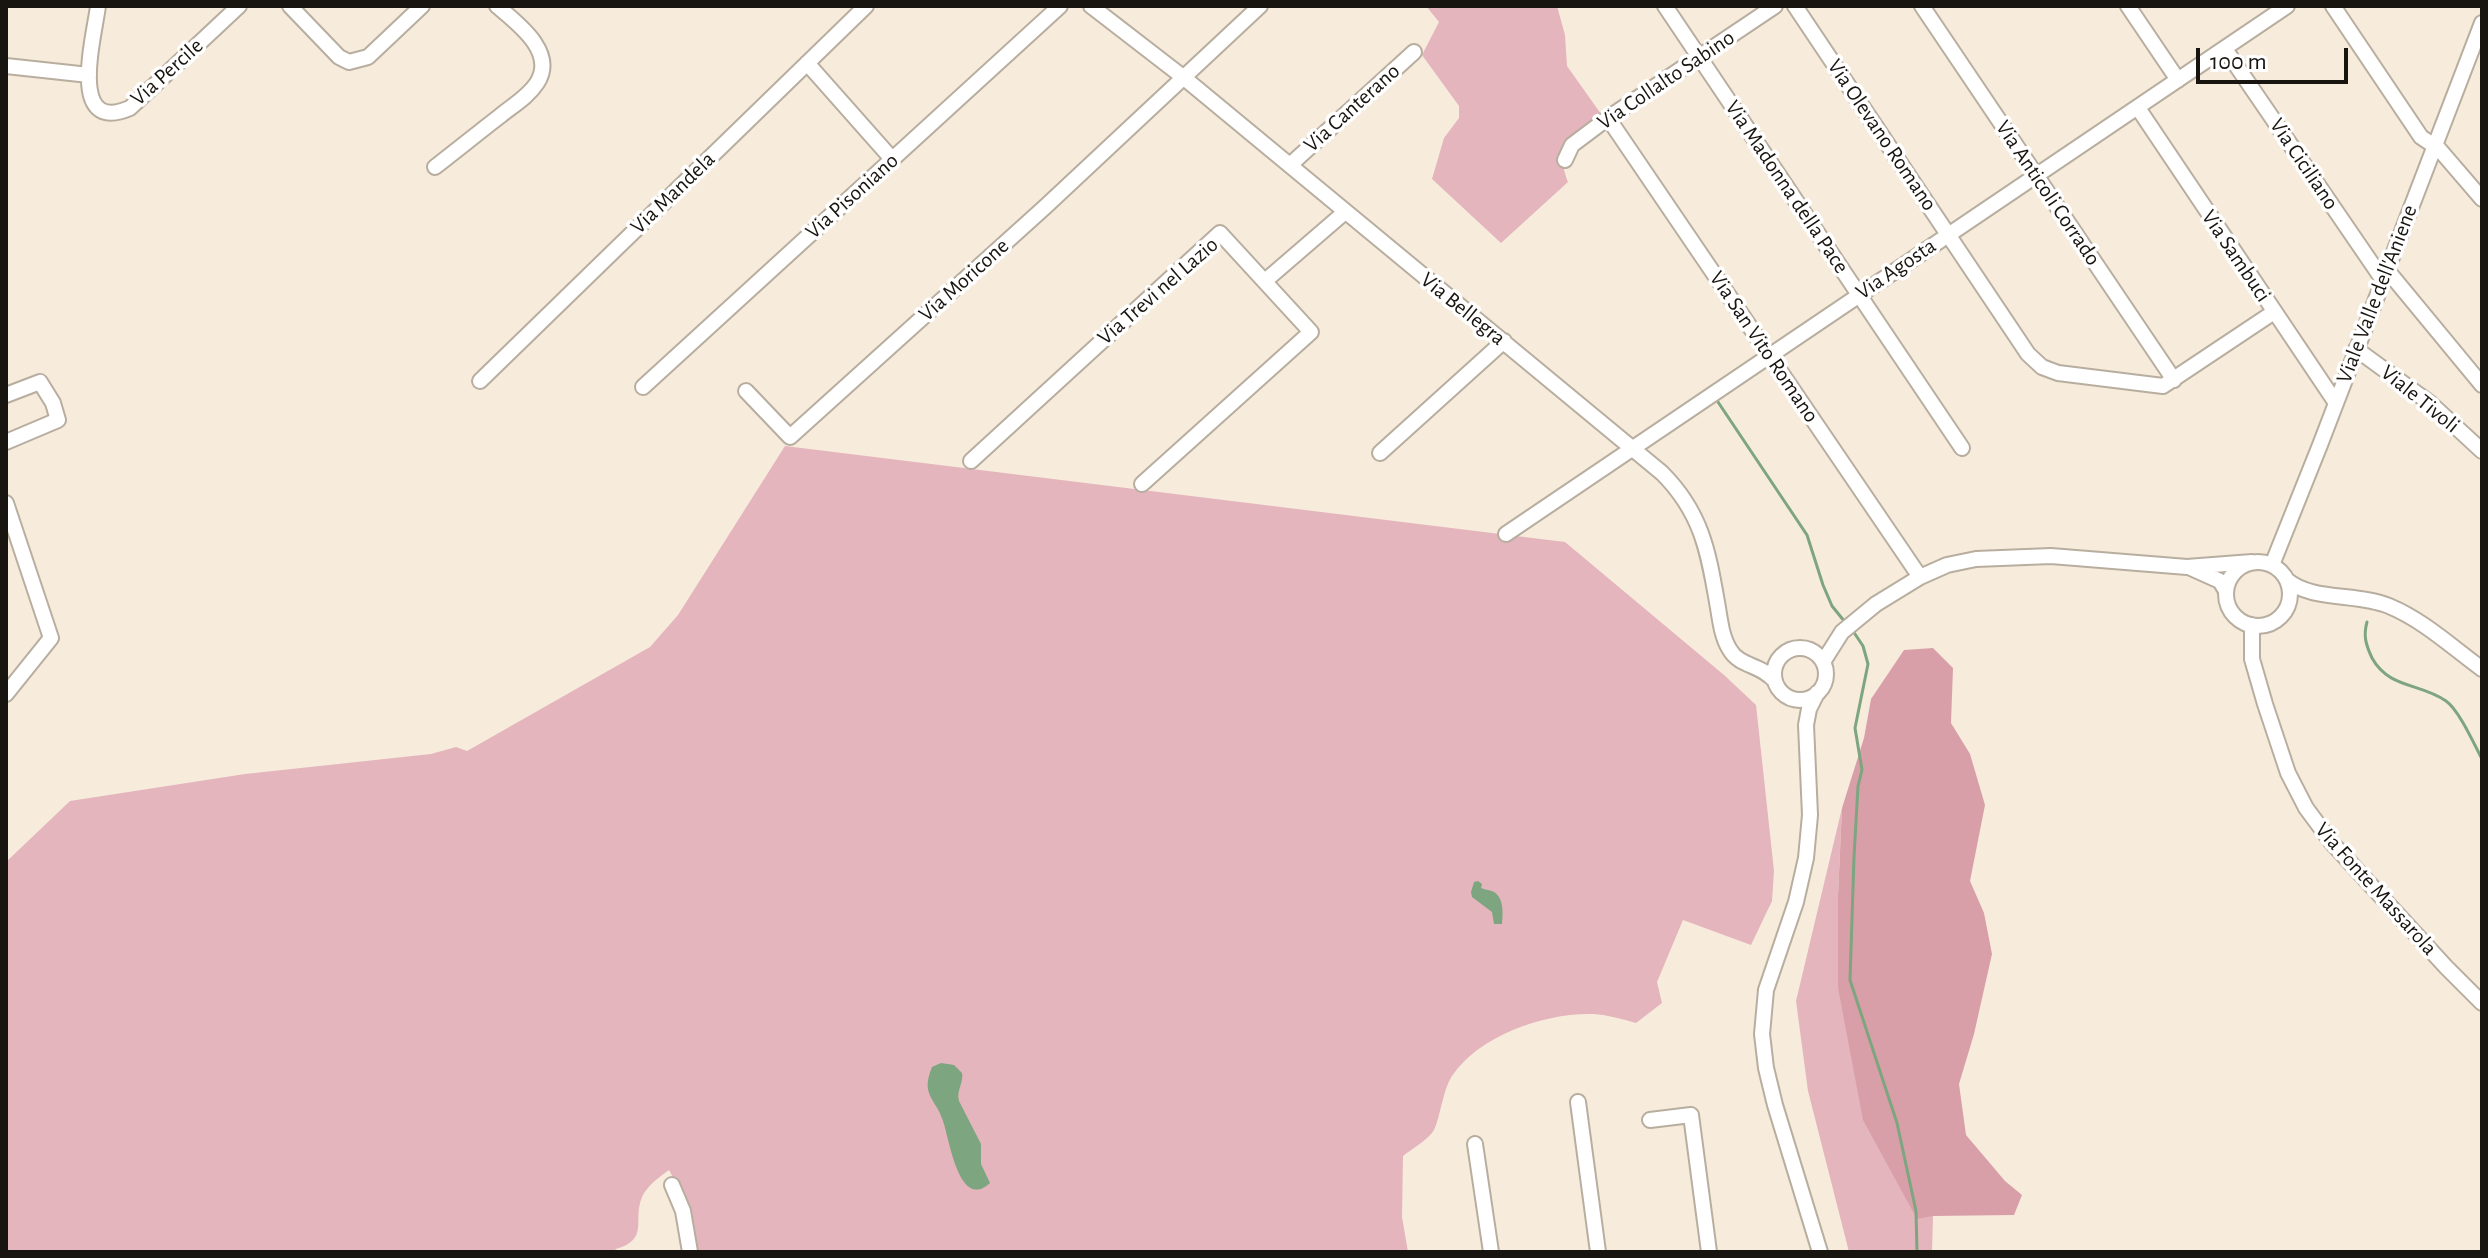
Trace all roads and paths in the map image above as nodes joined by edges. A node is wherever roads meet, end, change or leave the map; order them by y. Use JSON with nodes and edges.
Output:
{"nodes":[{"id":1,"x":98,"y":6,"type":"edge"},
{"id":2,"x":239,"y":6,"type":"edge"},
{"id":3,"x":290,"y":6,"type":"edge"},
{"id":4,"x":422,"y":6,"type":"edge"},
{"id":5,"x":497,"y":6,"type":"edge"},
{"id":6,"x":866,"y":6,"type":"edge"},
{"id":7,"x":1060,"y":6,"type":"edge"},
{"id":8,"x":1091,"y":6,"type":"edge"},
{"id":9,"x":1260,"y":6,"type":"edge"},
{"id":10,"x":1665,"y":6,"type":"edge"},
{"id":11,"x":1775,"y":6,"type":"edge"},
{"id":12,"x":1795,"y":6,"type":"edge"},
{"id":13,"x":1922,"y":6,"type":"edge"},
{"id":14,"x":2128,"y":6,"type":"edge"},
{"id":15,"x":2287,"y":6,"type":"edge"},
{"id":16,"x":2333,"y":6,"type":"edge"},
{"id":17,"x":2482,"y":23,"type":"edge"},
{"id":18,"x":2225,"y":49,"type":"junction"},
{"id":19,"x":1414,"y":52,"type":"dead end"},
{"id":20,"x":1699,"y":58,"type":"junction"},
{"id":21,"x":807,"y":63,"type":"junction"},
{"id":22,"x":6,"y":66,"type":"edge"},
{"id":23,"x":89,"y":75,"type":"junction"},
{"id":24,"x":1183,"y":77,"type":"junction"},
{"id":25,"x":2178,"y":80,"type":"junction"},
{"id":26,"x":2138,"y":108,"type":"junction"},
{"id":27,"x":1608,"y":118,"type":"junction"},
{"id":28,"x":2427,"y":142,"type":"junction"},
{"id":29,"x":892,"y":159,"type":"junction"},
{"id":30,"x":1565,"y":160,"type":"dead end"},
{"id":31,"x":1290,"y":165,"type":"junction"},
{"id":32,"x":435,"y":167,"type":"dead end"},
{"id":33,"x":2037,"y":175,"type":"junction"},
{"id":34,"x":2482,"y":199,"type":"edge"},
{"id":35,"x":1345,"y":212,"type":"junction"},
{"id":36,"x":1948,"y":234,"type":"junction"},
{"id":37,"x":2385,"y":275,"type":"junction"},
{"id":38,"x":1265,"y":281,"type":"junction"},
{"id":39,"x":1859,"y":294,"type":"junction"},
{"id":40,"x":2274,"y":312,"type":"junction"},
{"id":41,"x":1504,"y":341,"type":"junction"},
{"id":42,"x":2356,"y":349,"type":"junction"},
{"id":43,"x":1769,"y":355,"type":"junction"},
{"id":44,"x":2174,"y":380,"type":"junction"},
{"id":45,"x":480,"y":381,"type":"dead end"},
{"id":46,"x":2482,"y":385,"type":"edge"},
{"id":47,"x":643,"y":387,"type":"dead end"},
{"id":48,"x":746,"y":391,"type":"dead end"},
{"id":49,"x":6,"y":395,"type":"edge"},
{"id":50,"x":2336,"y":403,"type":"junction"},
{"id":51,"x":6,"y":442,"type":"edge"},
{"id":52,"x":1634,"y":448,"type":"junction"},
{"id":53,"x":1962,"y":448,"type":"dead end"},
{"id":54,"x":2482,"y":451,"type":"edge"},
{"id":55,"x":1380,"y":453,"type":"dead end"},
{"id":56,"x":971,"y":461,"type":"dead end"},
{"id":57,"x":1142,"y":484,"type":"dead end"},
{"id":58,"x":6,"y":503,"type":"edge"},
{"id":59,"x":1506,"y":534,"type":"dead end"},
{"id":60,"x":2252,"y":562,"type":"junction"},
{"id":61,"x":2272,"y":565,"type":"junction"},
{"id":62,"x":2187,"y":567,"type":"junction"},
{"id":63,"x":1920,"y":577,"type":"junction"},
{"id":64,"x":2287,"y":580,"type":"junction"},
{"id":65,"x":2226,"y":591,"type":"junction"},
{"id":66,"x":2321,"y":593,"type":"junction"},
{"id":67,"x":2286,"y":610,"type":"junction"},
{"id":68,"x":2252,"y":625,"type":"junction"},
{"id":69,"x":1842,"y":632,"type":"junction"},
{"id":70,"x":1803,"y":648,"type":"junction"},
{"id":71,"x":1778,"y":660,"type":"junction"},
{"id":72,"x":1823,"y":662,"type":"junction"},
{"id":73,"x":1752,"y":665,"type":"junction"},
{"id":74,"x":2482,"y":669,"type":"edge"},
{"id":75,"x":1775,"y":681,"type":"junction"},
{"id":76,"x":1817,"y":693,"type":"junction"},
{"id":77,"x":6,"y":694,"type":"edge"},
{"id":78,"x":1785,"y":695,"type":"junction"},
{"id":79,"x":1806,"y":734,"type":"junction"},
{"id":80,"x":2482,"y":1003,"type":"edge"},
{"id":81,"x":1578,"y":1102,"type":"dead end"},
{"id":82,"x":1650,"y":1120,"type":"dead end"},
{"id":83,"x":1475,"y":1144,"type":"dead end"},
{"id":84,"x":672,"y":1185,"type":"dead end"},
{"id":85,"x":690,"y":1252,"type":"edge"},
{"id":86,"x":1491,"y":1252,"type":"edge"},
{"id":87,"x":1598,"y":1252,"type":"edge"},
{"id":88,"x":1709,"y":1252,"type":"edge"},
{"id":89,"x":1820,"y":1252,"type":"edge"}],
"edges":[{"from":1,"to":23,"type":"street"},
{"from":2,"to":23,"type":"street","name":"Via Percile"},
{"from":3,"to":4,"type":"street"},
{"from":5,"to":32,"type":"street"},
{"from":6,"to":21,"type":"street","name":"Via Mandela"},
{"from":7,"to":29,"type":"street","name":"Via Pisoniano"},
{"from":8,"to":24,"type":"street","name":"Via Bellegra"},
{"from":9,"to":24,"type":"street"},
{"from":10,"to":20,"type":"street","name":"Via Madonna della Pace"},
{"from":11,"to":20,"type":"street","name":"Via Collalto Sabino"},
{"from":12,"to":36,"type":"street","name":"Via Olevano Romano"},
{"from":13,"to":33,"type":"street","name":"Via Anticoli Corrado"},
{"from":14,"to":25,"type":"street"},
{"from":15,"to":18,"type":"street","name":"Via Agosta"},
{"from":16,"to":28,"type":"street"},
{"from":17,"to":28,"type":"street","name":"Viale Valle dell'Aniene"},
{"from":18,"to":25,"type":"street","name":"Via Agosta"},
{"from":18,"to":37,"type":"street","name":"Via Ciciliano"},
{"from":19,"to":31,"type":"street","name":"Via Canterano"},
{"from":20,"to":27,"type":"street","name":"Via Collalto Sabino"},
{"from":20,"to":39,"type":"street","name":"Via Madonna della Pace"},
{"from":21,"to":29,"type":"street"},
{"from":21,"to":45,"type":"street","name":"Via Mandela"},
{"from":22,"to":23,"type":"street"},
{"from":24,"to":31,"type":"street","name":"Via Bellegra"},
{"from":24,"to":48,"type":"street","name":"Via Moricone"},
{"from":25,"to":26,"type":"street","name":"Via Agosta"},
{"from":26,"to":33,"type":"street","name":"Via Agosta"},
{"from":26,"to":40,"type":"street","name":"Via Sambuci"},
{"from":27,"to":30,"type":"street","name":"Via Collalto Sabino"},
{"from":27,"to":43,"type":"street","name":"Via San Vito Romano"},
{"from":28,"to":34,"type":"street"},
{"from":28,"to":37,"type":"street","name":"Viale Valle dell'Aniene"},
{"from":29,"to":47,"type":"street","name":"Via Pisoniano"},
{"from":31,"to":35,"type":"street","name":"Via Bellegra"},
{"from":33,"to":36,"type":"street","name":"Via Agosta"},
{"from":33,"to":44,"type":"street","name":"Via Anticoli Corrado"},
{"from":35,"to":38,"type":"street"},
{"from":35,"to":41,"type":"street","name":"Via Bellegra"},
{"from":36,"to":39,"type":"street","name":"Via Agosta"},
{"from":36,"to":44,"type":"street","name":"Via Olevano Romano"},
{"from":37,"to":42,"type":"street","name":"Viale Valle dell'Aniene"},
{"from":37,"to":46,"type":"street","name":"Via Ciciliano"},
{"from":38,"to":56,"type":"street","name":"Via Trevi nel Lazio"},
{"from":38,"to":57,"type":"street","name":"Via Trevi nel Lazio"},
{"from":39,"to":43,"type":"street","name":"Via Agosta"},
{"from":39,"to":53,"type":"street","name":"Via Madonna della Pace"},
{"from":40,"to":44,"type":"street","name":"Via Olevano Romano"},
{"from":40,"to":50,"type":"street","name":"Via Sambuci"},
{"from":41,"to":52,"type":"street","name":"Via Bellegra"},
{"from":41,"to":55,"type":"street"},
{"from":42,"to":50,"type":"street","name":"Viale Valle dell'Aniene"},
{"from":42,"to":54,"type":"street","name":"Viale Tivoli"},
{"from":43,"to":52,"type":"street","name":"Via Agosta"},
{"from":43,"to":63,"type":"street","name":"Via San Vito Romano"},
{"from":49,"to":51,"type":"street"},
{"from":50,"to":61,"type":"street","name":"Viale Valle dell'Aniene"},
{"from":52,"to":59,"type":"street","name":"Via Agosta"},
{"from":52,"to":73,"type":"street","name":"Via Bellegra"},
{"from":58,"to":77,"type":"street"},
{"from":60,"to":61,"type":"street"},
{"from":60,"to":62,"type":"street"},
{"from":60,"to":65,"type":"street"},
{"from":61,"to":64,"type":"street"},
{"from":62,"to":63,"type":"street"},
{"from":62,"to":65,"type":"street"},
{"from":63,"to":69,"type":"street"},
{"from":64,"to":66,"type":"street"},
{"from":64,"to":67,"type":"street"},
{"from":65,"to":68,"type":"street"},
{"from":66,"to":67,"type":"street"},
{"from":66,"to":74,"type":"street"},
{"from":67,"to":68,"type":"street"},
{"from":68,"to":80,"type":"street","name":"Via Fonte Massarola"},
{"from":69,"to":70,"type":"street"},
{"from":69,"to":72,"type":"street"},
{"from":70,"to":71,"type":"street"},
{"from":70,"to":72,"type":"street"},
{"from":71,"to":73,"type":"street"},
{"from":71,"to":75,"type":"street"},
{"from":72,"to":76,"type":"street"},
{"from":73,"to":75,"type":"street","name":"Via Bellegra"},
{"from":75,"to":78,"type":"street"},
{"from":76,"to":78,"type":"street"},
{"from":76,"to":79,"type":"street"},
{"from":78,"to":79,"type":"street"},
{"from":79,"to":89,"type":"street"},
{"from":81,"to":87,"type":"street"},
{"from":82,"to":88,"type":"street"},
{"from":83,"to":86,"type":"street"},
{"from":84,"to":85,"type":"street"}]}
